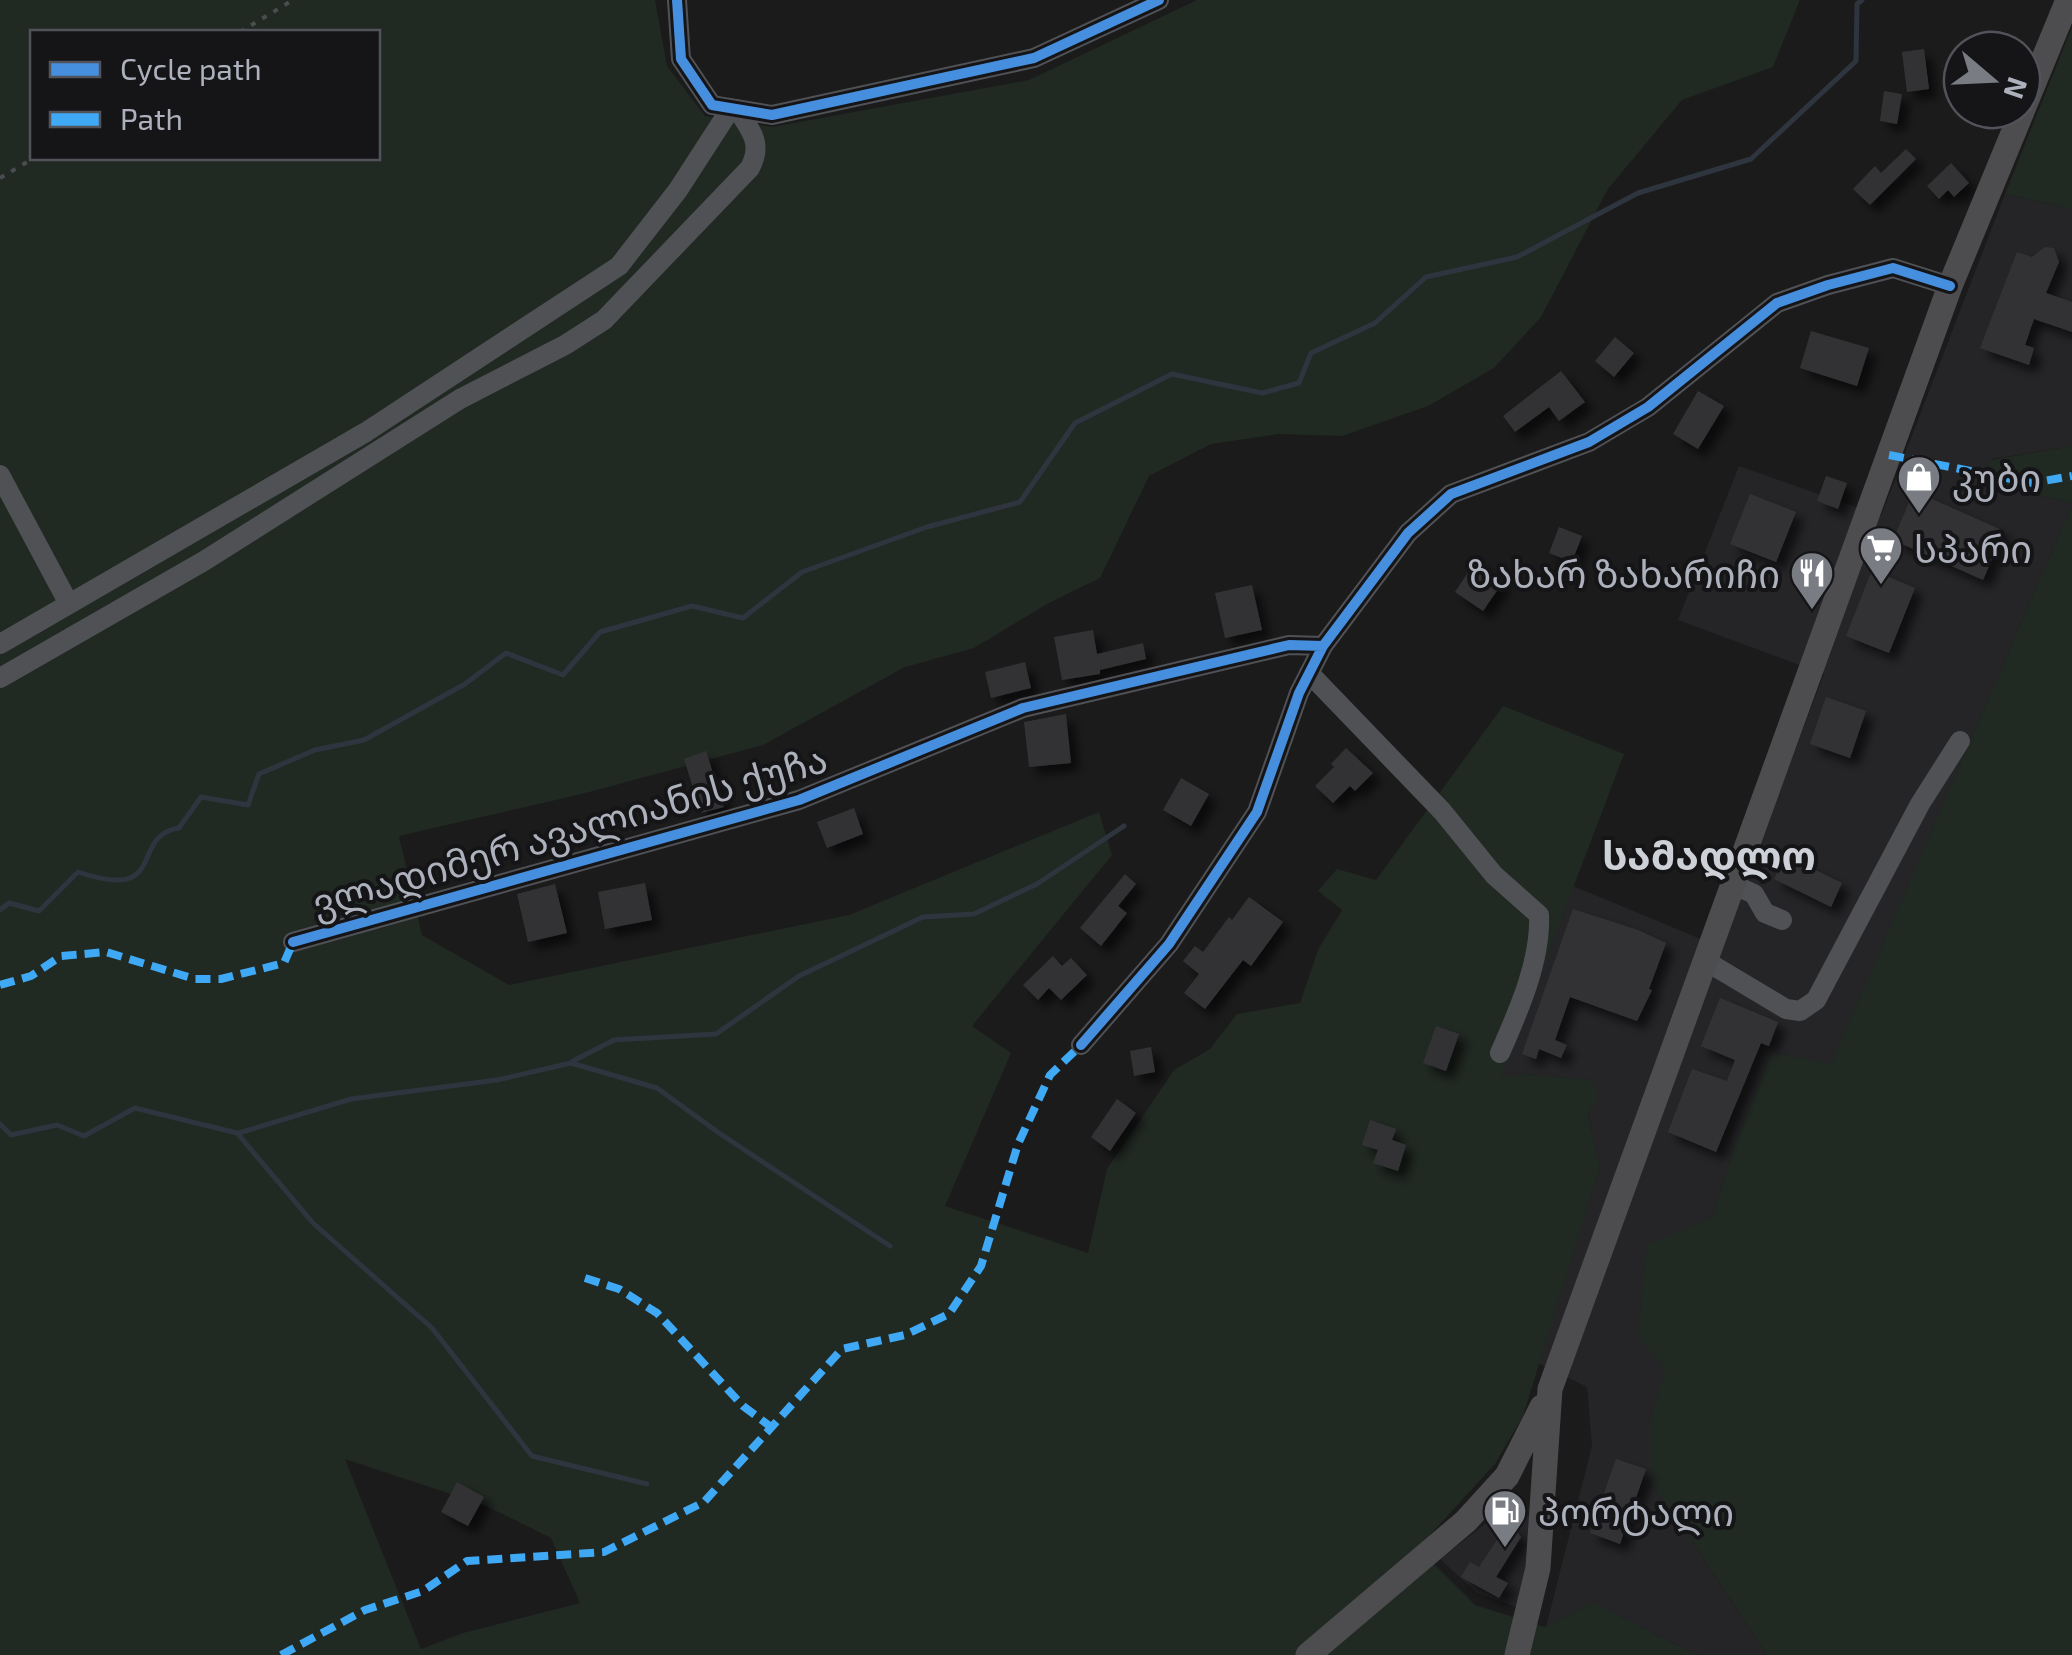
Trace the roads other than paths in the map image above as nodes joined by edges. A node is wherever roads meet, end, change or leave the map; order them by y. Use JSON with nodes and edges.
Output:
{"nodes":[{"id":1,"x":678,"y":0,"type":"edge"},
{"id":2,"x":1159,"y":0,"type":"edge"},
{"id":3,"x":2068,"y":0,"type":"edge"},
{"id":4,"x":734,"y":109,"type":"junction"},
{"id":5,"x":1950,"y":286,"type":"junction"},
{"id":6,"x":0,"y":474,"type":"edge"},
{"id":7,"x":69,"y":604,"type":"junction"},
{"id":8,"x":0,"y":644,"type":"edge"},
{"id":9,"x":1322,"y":646,"type":"junction"},
{"id":10,"x":1309,"y":673,"type":"junction"},
{"id":11,"x":0,"y":678,"type":"edge"},
{"id":12,"x":1960,"y":742,"type":"dead end"},
{"id":13,"x":1732,"y":884,"type":"junction"},
{"id":14,"x":1782,"y":920,"type":"dead end"},
{"id":15,"x":292,"y":942,"type":"dead end"},
{"id":16,"x":1704,"y":960,"type":"junction"},
{"id":17,"x":1081,"y":1044,"type":"dead end"},
{"id":18,"x":1500,"y":1053,"type":"dead end"},
{"id":19,"x":1550,"y":1388,"type":"junction"},
{"id":20,"x":1308,"y":1655,"type":"edge"},
{"id":21,"x":1518,"y":1655,"type":"edge"}],
"edges":[{"from":1,"to":4,"type":"street"},
{"from":2,"to":4,"type":"street"},
{"from":3,"to":5,"type":"main road"},
{"from":4,"to":7,"type":"street"},
{"from":4,"to":11,"type":"street"},
{"from":5,"to":9,"type":"street"},
{"from":5,"to":13,"type":"main road"},
{"from":6,"to":7,"type":"street"},
{"from":7,"to":8,"type":"street"},
{"from":9,"to":10,"type":"street"},
{"from":9,"to":15,"type":"street","name":"ვლადიმერ ავალიანის ქუჩა"},
{"from":10,"to":17,"type":"street"},
{"from":10,"to":18,"type":"street"},
{"from":12,"to":16,"type":"street"},
{"from":13,"to":14,"type":"street"},
{"from":13,"to":16,"type":"main road"},
{"from":16,"to":19,"type":"main road"},
{"from":19,"to":20,"type":"main road"},
{"from":19,"to":21,"type":"main road"}]}
